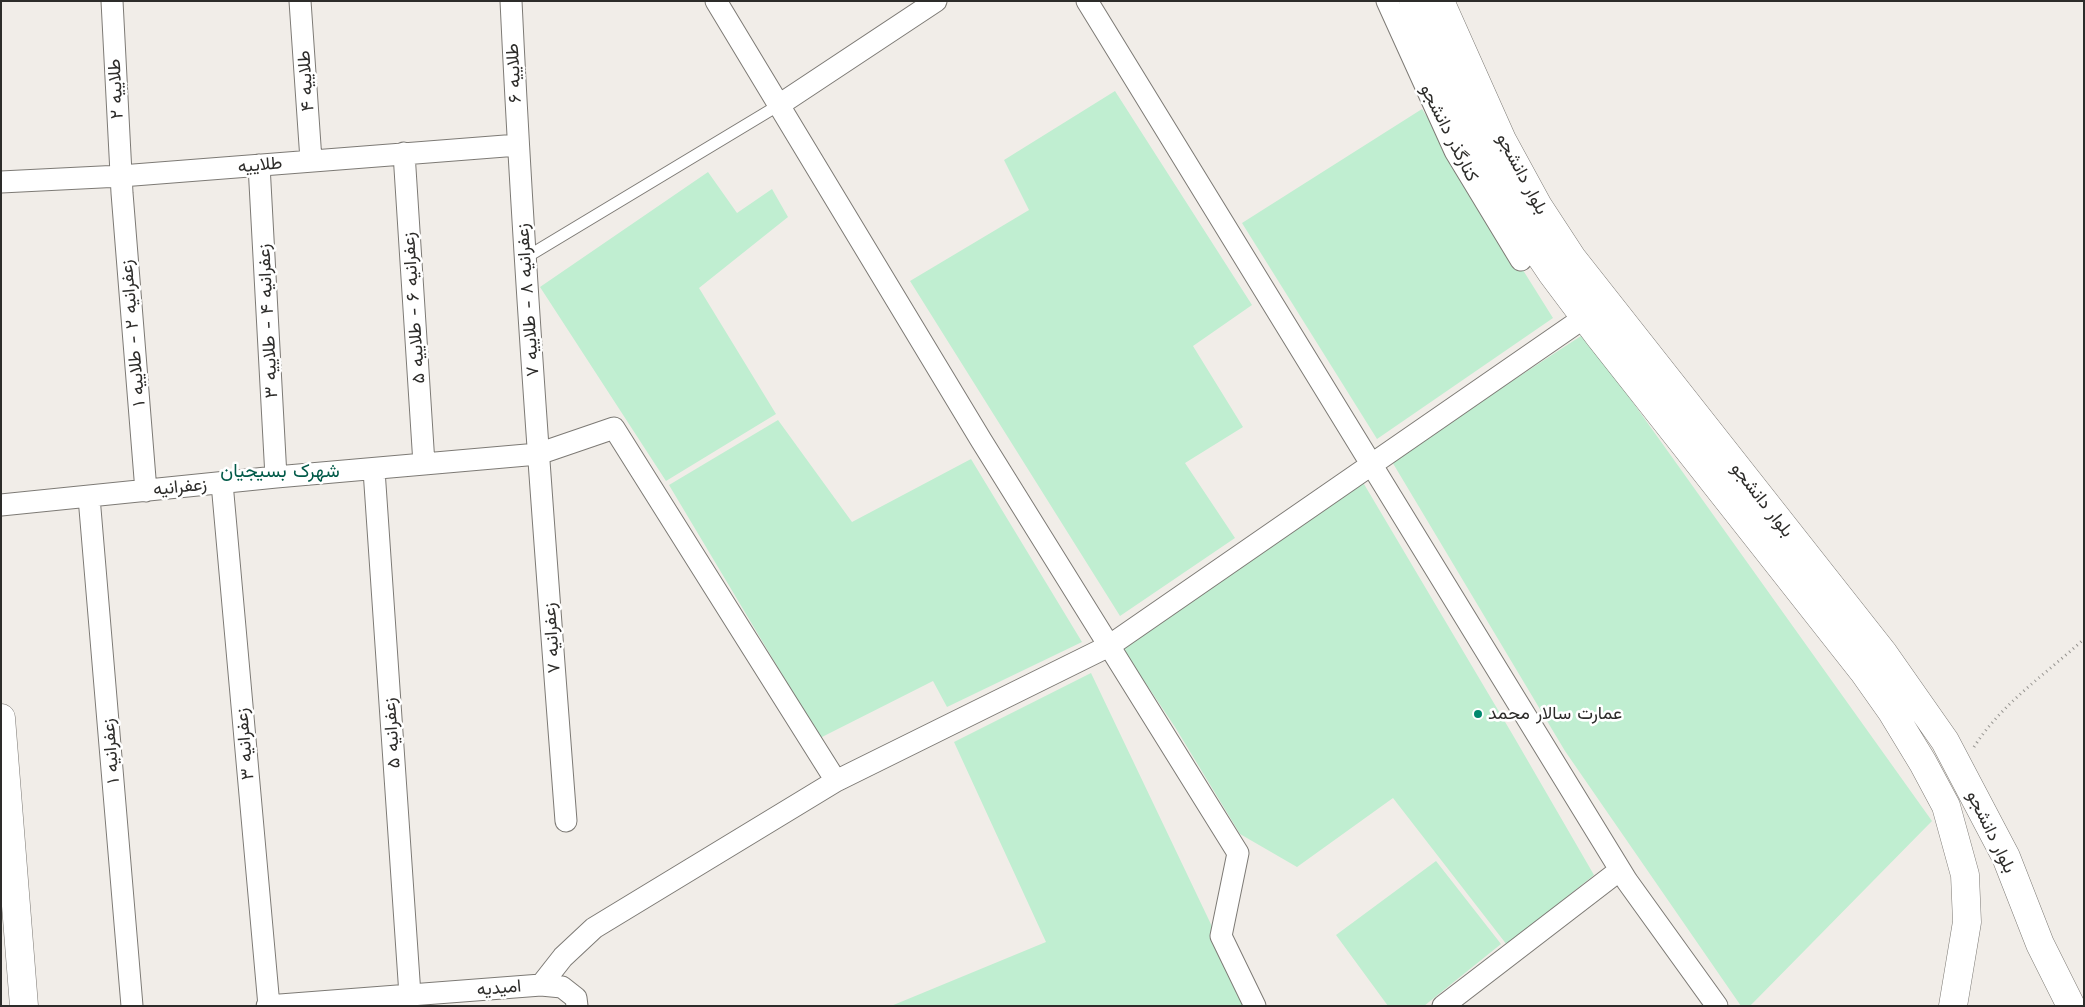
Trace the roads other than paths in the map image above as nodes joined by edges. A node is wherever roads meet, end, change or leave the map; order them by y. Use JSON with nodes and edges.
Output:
{"nodes":[{"id":1,"x":112,"y":1,"type":"edge"},
{"id":2,"x":300,"y":1,"type":"edge"},
{"id":3,"x":511,"y":1,"type":"edge"},
{"id":4,"x":716,"y":1,"type":"edge"},
{"id":5,"x":936,"y":1,"type":"edge"},
{"id":6,"x":1087,"y":1,"type":"edge"},
{"id":7,"x":1386,"y":1,"type":"edge"},
{"id":8,"x":1413,"y":1,"type":"edge"},
{"id":9,"x":1440,"y":1,"type":"edge"},
{"id":10,"x":779,"y":105,"type":"junction"},
{"id":11,"x":518,"y":145,"type":"junction"},
{"id":12,"x":404,"y":153,"type":"junction"},
{"id":13,"x":311,"y":160,"type":"junction"},
{"id":14,"x":259,"y":165,"type":"junction"},
{"id":15,"x":121,"y":176,"type":"junction"},
{"id":16,"x":1,"y":182,"type":"edge"},
{"id":17,"x":525,"y":258,"type":"junction"},
{"id":18,"x":1521,"y":260,"type":"dead end"},
{"id":19,"x":1585,"y":317,"type":"junction"},
{"id":20,"x":538,"y":454,"type":"junction"},
{"id":21,"x":424,"y":464,"type":"junction"},
{"id":22,"x":1372,"y":464,"type":"junction"},
{"id":23,"x":374,"y":470,"type":"junction"},
{"id":24,"x":276,"y":477,"type":"junction"},
{"id":25,"x":222,"y":483,"type":"junction"},
{"id":26,"x":146,"y":491,"type":"junction"},
{"id":27,"x":89,"y":497,"type":"junction"},
{"id":28,"x":1,"y":505,"type":"edge"},
{"id":29,"x":1109,"y":646,"type":"junction"},
{"id":30,"x":1,"y":718,"type":"edge"},
{"id":31,"x":836,"y":781,"type":"junction"},
{"id":32,"x":566,"y":822,"type":"dead end"},
{"id":33,"x":1,"y":827,"type":"edge"},
{"id":34,"x":12,"y":860,"type":"junction"},
{"id":35,"x":1620,"y":870,"type":"junction"},
{"id":36,"x":541,"y":984,"type":"junction"},
{"id":37,"x":410,"y":995,"type":"junction"},
{"id":38,"x":577,"y":1002,"type":"edge"},
{"id":39,"x":24,"y":1006,"type":"edge"},
{"id":40,"x":132,"y":1006,"type":"edge"},
{"id":41,"x":268,"y":1006,"type":"edge"},
{"id":42,"x":1255,"y":1006,"type":"edge"},
{"id":43,"x":1444,"y":1006,"type":"edge"},
{"id":44,"x":1717,"y":1006,"type":"edge"},
{"id":45,"x":1953,"y":1006,"type":"edge"},
{"id":46,"x":2071,"y":1006,"type":"edge"}],
"edges":[{"from":1,"to":15,"type":"street","name":"طلاییه ۲"},
{"from":2,"to":13,"type":"street","name":"طلاییه ۴"},
{"from":3,"to":11,"type":"street","name":"طلاییه ۶"},
{"from":4,"to":10,"type":"street"},
{"from":5,"to":10,"type":"street"},
{"from":6,"to":22,"type":"street"},
{"from":7,"to":18,"type":"street","name":"کنارگذر دانشجو"},
{"from":8,"to":19,"type":"main road","name":"بلوار دانشجو"},
{"from":9,"to":46,"type":"main road","name":"بلوار دانشجو"},
{"from":10,"to":17,"type":"lane"},
{"from":10,"to":29,"type":"street"},
{"from":11,"to":12,"type":"street","name":"طلاییه"},
{"from":11,"to":17,"type":"street","name":"زعفرانیه ۸ - طلاییه ۷"},
{"from":12,"to":13,"type":"street","name":"طلاییه"},
{"from":12,"to":21,"type":"street","name":"زعفرانیه ۶ - طلاییه ۵"},
{"from":13,"to":14,"type":"street","name":"طلاییه"},
{"from":14,"to":15,"type":"street","name":"طلاییه"},
{"from":14,"to":24,"type":"street","name":"زعفرانیه ۴ - طلاییه ۳"},
{"from":15,"to":16,"type":"street","name":"طلاییه"},
{"from":15,"to":26,"type":"street","name":"زعفرانیه ۲ - طلاییه ۱"},
{"from":17,"to":20,"type":"street","name":"زعفرانیه ۸ - طلاییه ۷"},
{"from":19,"to":22,"type":"street"},
{"from":19,"to":45,"type":"main road","name":"بلوار دانشجو"},
{"from":20,"to":21,"type":"street","name":"زعفرانیه"},
{"from":20,"to":31,"type":"street","name":"زعفرانیه"},
{"from":20,"to":32,"type":"street","name":"زعفرانیه ۷"},
{"from":21,"to":23,"type":"street","name":"زعفرانیه"},
{"from":22,"to":29,"type":"street"},
{"from":22,"to":35,"type":"street"},
{"from":23,"to":24,"type":"street","name":"زعفرانیه"},
{"from":23,"to":37,"type":"street","name":"زعفرانیه ۵"},
{"from":24,"to":25,"type":"street","name":"زعفرانیه"},
{"from":25,"to":26,"type":"street","name":"زعفرانیه"},
{"from":25,"to":41,"type":"street","name":"زعفرانیه ۳"},
{"from":26,"to":27,"type":"street","name":"زعفرانیه"},
{"from":27,"to":28,"type":"street","name":"زعفرانیه"},
{"from":27,"to":40,"type":"street","name":"زعفرانیه ۱"},
{"from":29,"to":31,"type":"street"},
{"from":29,"to":42,"type":"street"},
{"from":30,"to":34,"type":"main road"},
{"from":31,"to":36,"type":"street"},
{"from":33,"to":34,"type":"main road"},
{"from":34,"to":39,"type":"main road"},
{"from":35,"to":43,"type":"street"},
{"from":35,"to":44,"type":"street"},
{"from":36,"to":37,"type":"street","name":"امیدیه"},
{"from":36,"to":38,"type":"street","name":"امیدیه"},
{"from":37,"to":41,"type":"street","name":"امیدیه"}]}
